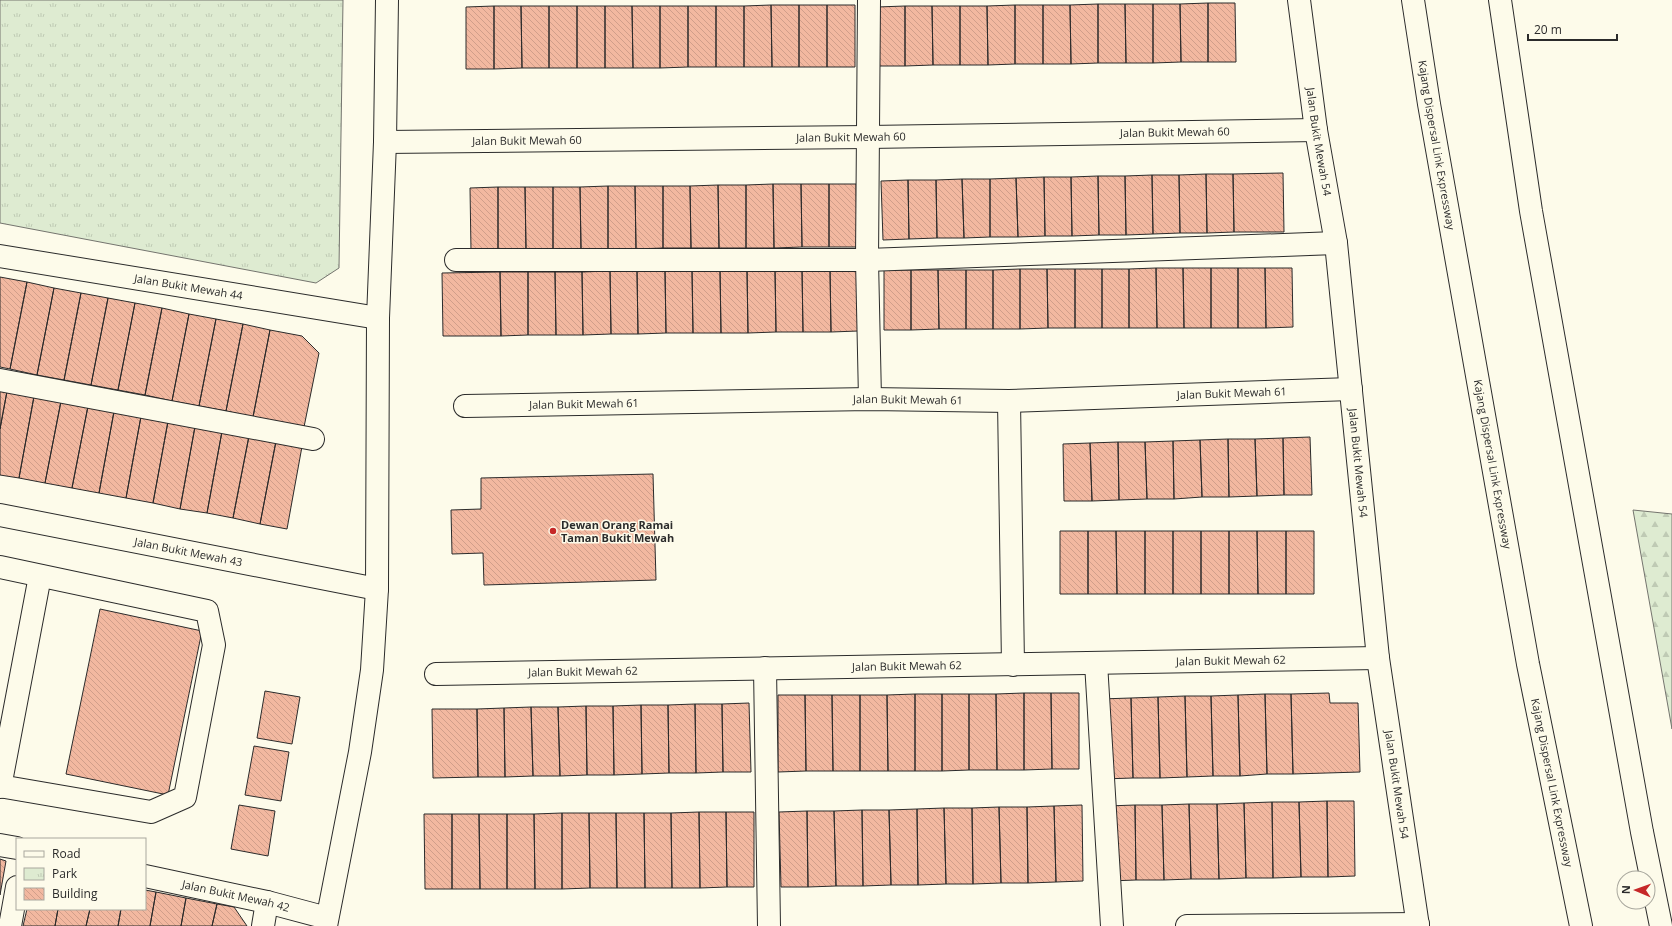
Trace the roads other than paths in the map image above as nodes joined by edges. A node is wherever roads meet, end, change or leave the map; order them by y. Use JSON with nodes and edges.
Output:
{"nodes":[{"id":1,"x":387,"y":0,"type":"edge"},
{"id":2,"x":869,"y":0,"type":"edge"},
{"id":3,"x":1299,"y":0,"type":"edge"},
{"id":4,"x":1413,"y":0,"type":"edge"},
{"id":5,"x":1500,"y":0,"type":"edge"},
{"id":6,"x":1316,"y":130,"type":"junction"},
{"id":7,"x":868,"y":137,"type":"junction"},
{"id":8,"x":385,"y":142,"type":"junction"},
{"id":9,"x":1336,"y":243,"type":"junction"},
{"id":10,"x":0,"y":256,"type":"edge"},
{"id":11,"x":456,"y":260,"type":"dead end"},
{"id":12,"x":867,"y":260,"type":"junction"},
{"id":13,"x":378,"y":318,"type":"junction"},
{"id":14,"x":0,"y":380,"type":"edge"},
{"id":15,"x":1352,"y":389,"type":"junction"},
{"id":16,"x":870,"y":399,"type":"junction"},
{"id":17,"x":1008,"y":401,"type":"junction"},
{"id":18,"x":465,"y":406,"type":"dead end"},
{"id":19,"x":313,"y":439,"type":"dead end"},
{"id":20,"x":0,"y":515,"type":"edge"},
{"id":21,"x":0,"y":567,"type":"edge"},
{"id":22,"x":40,"y":576,"type":"junction"},
{"id":23,"x":377,"y":589,"type":"junction"},
{"id":24,"x":1378,"y":658,"type":"junction"},
{"id":25,"x":1096,"y":663,"type":"junction"},
{"id":26,"x":1013,"y":665,"type":"junction"},
{"id":27,"x":765,"y":668,"type":"junction"},
{"id":28,"x":436,"y":674,"type":"dead end"},
{"id":29,"x":0,"y":787,"type":"edge"},
{"id":30,"x":0,"y":845,"type":"edge"},
{"id":31,"x":16,"y":848,"type":"edge"},
{"id":32,"x":146,"y":876,"type":"edge"},
{"id":33,"x":16,"y":893,"type":"edge"},
{"id":34,"x":267,"y":902,"type":"junction"},
{"id":35,"x":326,"y":922,"type":"edge"},
{"id":36,"x":1418,"y":925,"type":"edge"},
{"id":37,"x":10,"y":926,"type":"edge"},
{"id":38,"x":263,"y":926,"type":"edge"},
{"id":39,"x":769,"y":926,"type":"edge"},
{"id":40,"x":1112,"y":926,"type":"edge"},
{"id":41,"x":1187,"y":926,"type":"edge"},
{"id":42,"x":1582,"y":926,"type":"edge"},
{"id":43,"x":1661,"y":926,"type":"edge"}],
"edges":[{"from":1,"to":8,"type":"main road"},
{"from":2,"to":7,"type":"main road"},
{"from":3,"to":6,"type":"main road","name":"Jalan Bukit Mewah 54"},
{"from":4,"to":42,"type":"main road","name":"Kajang Dispersal Link Expressway"},
{"from":5,"to":43,"type":"main road"},
{"from":6,"to":7,"type":"main road","name":"Jalan Bukit Mewah 60"},
{"from":6,"to":9,"type":"main road","name":"Jalan Bukit Mewah 54"},
{"from":7,"to":8,"type":"main road","name":"Jalan Bukit Mewah 60"},
{"from":7,"to":12,"type":"main road"},
{"from":8,"to":13,"type":"main road"},
{"from":9,"to":12,"type":"main road"},
{"from":9,"to":15,"type":"main road","name":"Jalan Bukit Mewah 54"},
{"from":10,"to":13,"type":"main road","name":"Jalan Bukit Mewah 44"},
{"from":11,"to":12,"type":"main road"},
{"from":12,"to":16,"type":"main road"},
{"from":13,"to":23,"type":"main road"},
{"from":14,"to":19,"type":"main road"},
{"from":15,"to":17,"type":"main road","name":"Jalan Bukit Mewah 61"},
{"from":15,"to":24,"type":"main road","name":"Jalan Bukit Mewah 54"},
{"from":16,"to":17,"type":"main road","name":"Jalan Bukit Mewah 61"},
{"from":16,"to":18,"type":"main road","name":"Jalan Bukit Mewah 61"},
{"from":17,"to":26,"type":"main road"},
{"from":20,"to":23,"type":"main road","name":"Jalan Bukit Mewah 43"},
{"from":21,"to":22,"type":"main road"},
{"from":22,"to":29,"type":"main road"},
{"from":22,"to":29,"type":"main road"},
{"from":23,"to":35,"type":"main road"},
{"from":24,"to":25,"type":"main road","name":"Jalan Bukit Mewah 62"},
{"from":24,"to":36,"type":"main road","name":"Jalan Bukit Mewah 54"},
{"from":25,"to":26,"type":"main road","name":"Jalan Bukit Mewah 62"},
{"from":25,"to":40,"type":"main road"},
{"from":26,"to":27,"type":"main road","name":"Jalan Bukit Mewah 62"},
{"from":27,"to":28,"type":"main road","name":"Jalan Bukit Mewah 62"},
{"from":27,"to":39,"type":"main road"},
{"from":30,"to":31,"type":"main road"},
{"from":32,"to":34,"type":"main road","name":"Jalan Bukit Mewah 42"},
{"from":33,"to":37,"type":"main road"},
{"from":34,"to":35,"type":"main road","name":"Jalan Bukit Mewah 42"},
{"from":34,"to":38,"type":"main road"},
{"from":36,"to":41,"type":"main road"}]}
